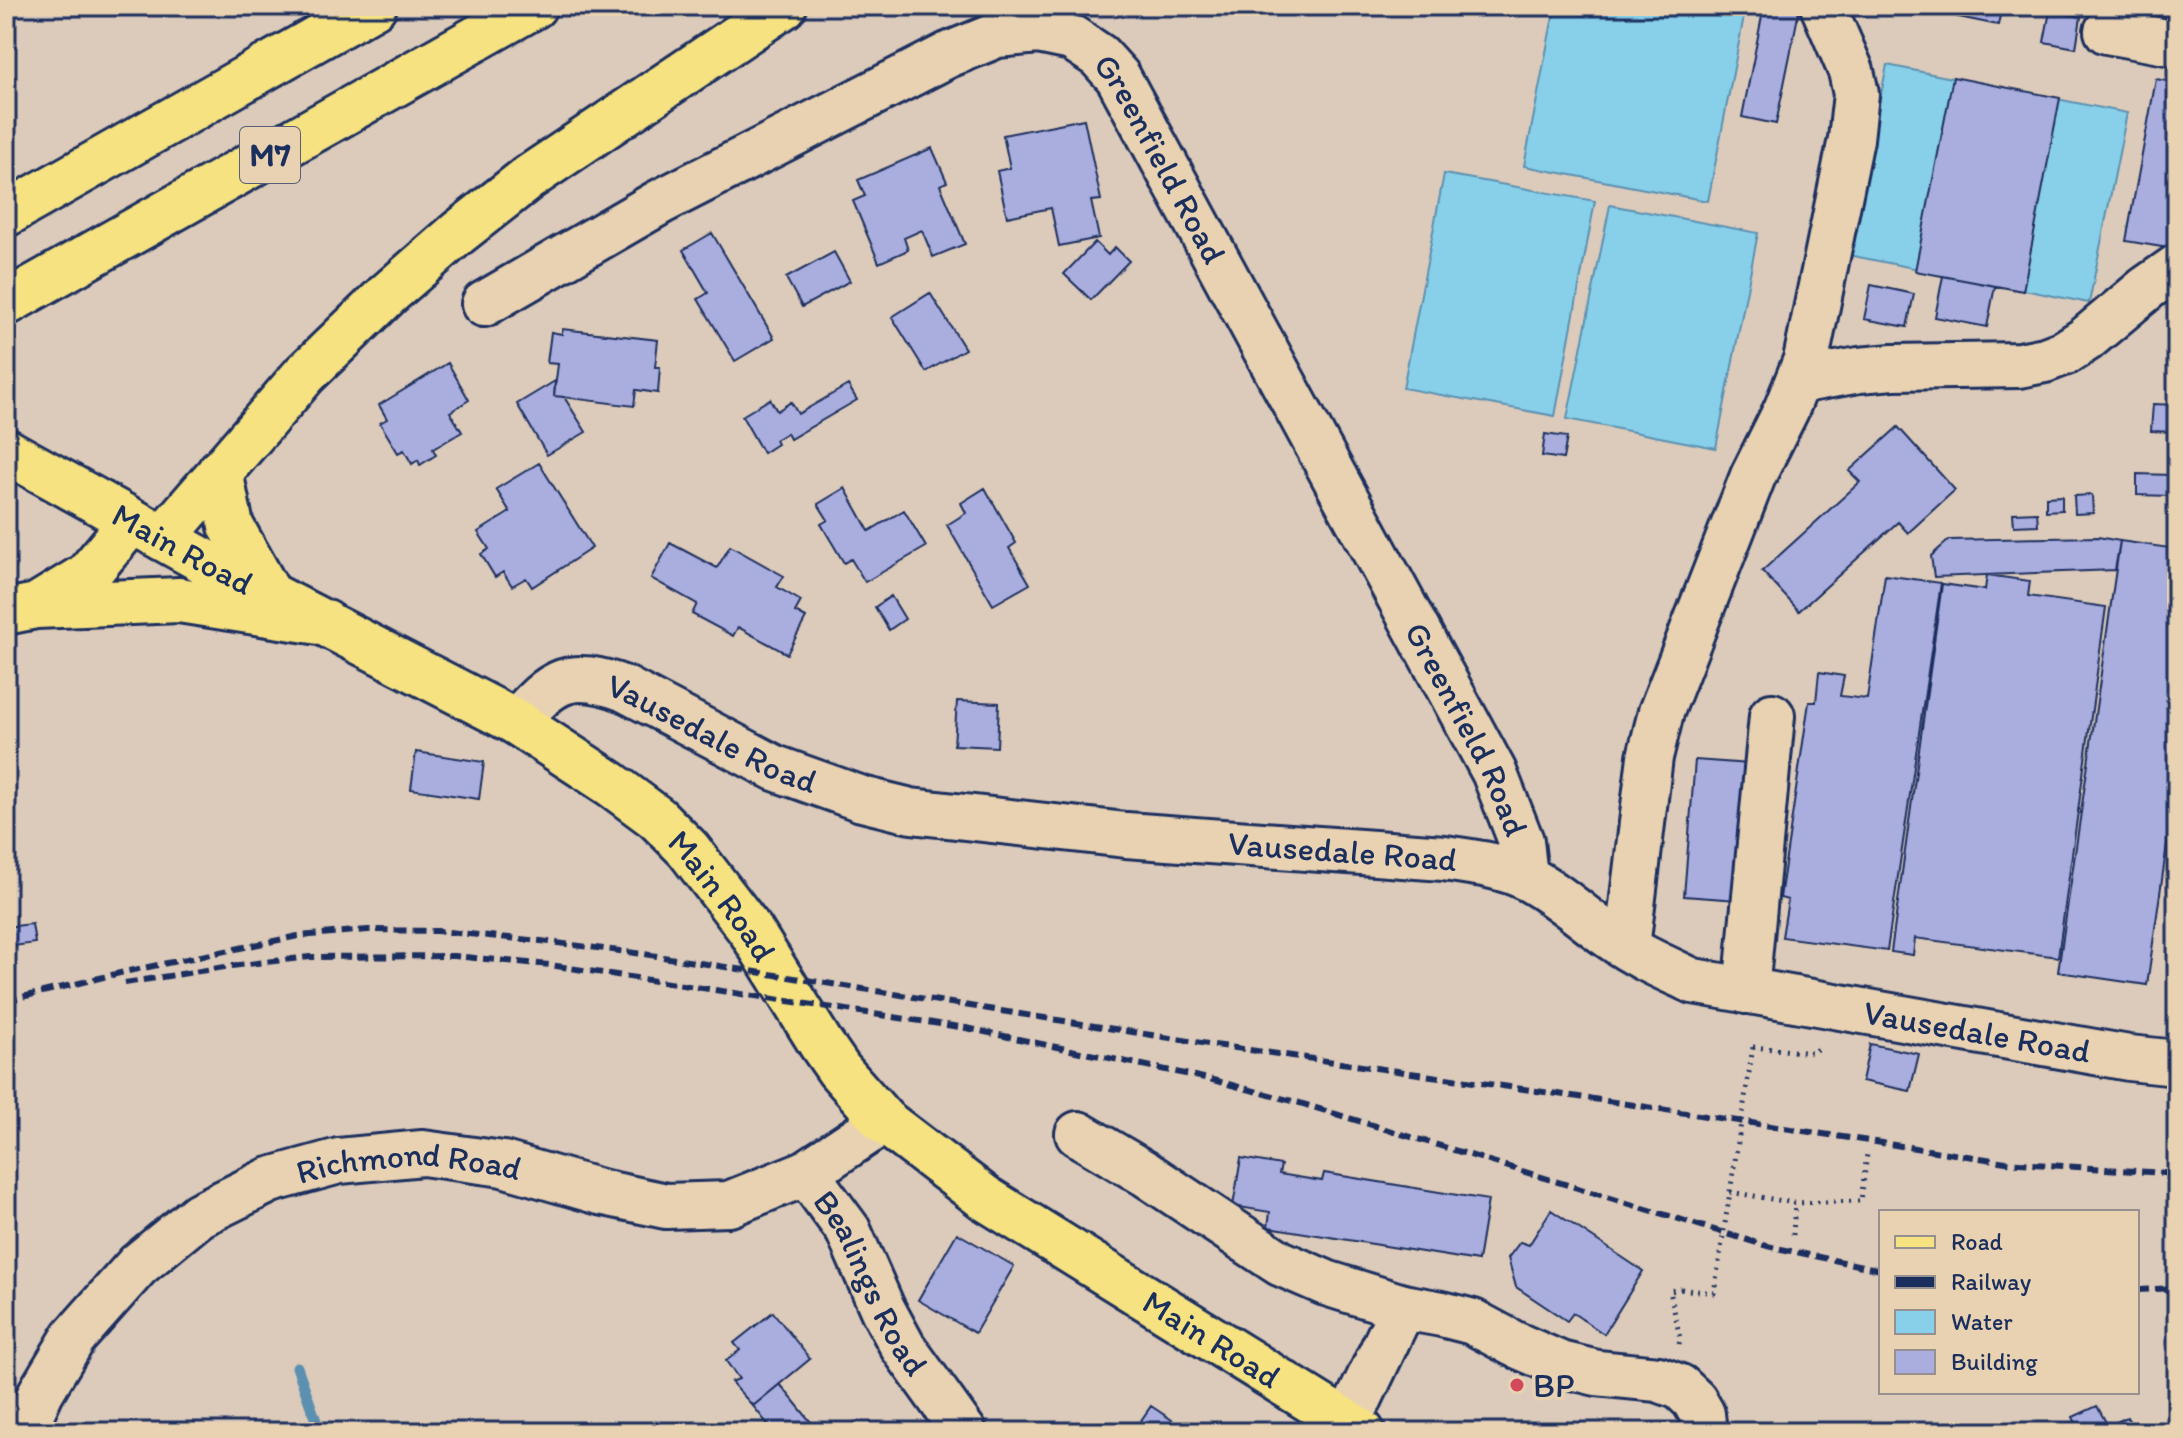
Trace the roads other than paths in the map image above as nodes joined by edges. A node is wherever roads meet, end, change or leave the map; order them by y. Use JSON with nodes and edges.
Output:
{"nodes":[{"id":1,"x":374,"y":6,"type":"edge"},
{"id":2,"x":534,"y":6,"type":"edge"},
{"id":3,"x":784,"y":6,"type":"edge"},
{"id":4,"x":1823,"y":6,"type":"edge"},
{"id":5,"x":2107,"y":31,"type":"dead end"},
{"id":6,"x":2177,"y":44,"type":"edge"},
{"id":7,"x":6,"y":214,"type":"edge"},
{"id":8,"x":2177,"y":267,"type":"edge"},
{"id":9,"x":6,"y":303,"type":"edge"},
{"id":10,"x":484,"y":304,"type":"dead end"},
{"id":11,"x":1798,"y":381,"type":"junction"},
{"id":12,"x":6,"y":451,"type":"edge"},
{"id":13,"x":220,"y":471,"type":"junction"},
{"id":14,"x":148,"y":529,"type":"junction"},
{"id":15,"x":269,"y":594,"type":"junction"},
{"id":16,"x":21,"y":609,"type":"edge"},
{"id":17,"x":326,"y":623,"type":"junction"},
{"id":18,"x":1772,"y":716,"type":"dead end"},
{"id":19,"x":516,"y":722,"type":"junction"},
{"id":20,"x":1525,"y":877,"type":"junction"},
{"id":21,"x":1627,"y":947,"type":"junction"},
{"id":22,"x":1746,"y":991,"type":"junction"},
{"id":23,"x":2177,"y":1063,"type":"edge"},
{"id":24,"x":884,"y":1121,"type":"junction"},
{"id":25,"x":1078,"y":1134,"type":"dead end"},
{"id":26,"x":806,"y":1173,"type":"junction"},
{"id":27,"x":1403,"y":1307,"type":"junction"},
{"id":28,"x":1690,"y":1405,"type":"edge"},
{"id":29,"x":1355,"y":1428,"type":"edge"},
{"id":30,"x":23,"y":1432,"type":"edge"},
{"id":31,"x":964,"y":1432,"type":"edge"}],
"edges":[{"from":1,"to":7,"type":"main road","number":"M7"},
{"from":2,"to":9,"type":"main road","number":"M7"},
{"from":3,"to":13,"type":"main road"},
{"from":4,"to":11,"type":"street"},
{"from":5,"to":6,"type":"street"},
{"from":8,"to":11,"type":"street"},
{"from":10,"to":20,"type":"street","name":"Greenfield Road"},
{"from":11,"to":21,"type":"street"},
{"from":12,"to":14,"type":"main road","name":"Main Road"},
{"from":13,"to":14,"type":"main road"},
{"from":13,"to":15,"type":"main road"},
{"from":14,"to":15,"type":"main road","name":"Main Road"},
{"from":14,"to":16,"type":"main road"},
{"from":15,"to":17,"type":"main road","name":"Main Road"},
{"from":16,"to":17,"type":"main road"},
{"from":17,"to":19,"type":"main road","name":"Main Road"},
{"from":18,"to":22,"type":"street"},
{"from":19,"to":20,"type":"street","name":"Vausedale Road"},
{"from":19,"to":24,"type":"main road","name":"Main Road"},
{"from":20,"to":21,"type":"street","name":"Vausedale Road"},
{"from":21,"to":22,"type":"street","name":"Vausedale Road"},
{"from":22,"to":23,"type":"street","name":"Vausedale Road"},
{"from":24,"to":26,"type":"street","name":"Richmond Road"},
{"from":24,"to":29,"type":"main road","name":"Main Road"},
{"from":25,"to":27,"type":"street"},
{"from":26,"to":30,"type":"street","name":"Richmond Road"},
{"from":26,"to":31,"type":"street","name":"Bealings Road"},
{"from":27,"to":28,"type":"street"},
{"from":27,"to":29,"type":"street"}]}
